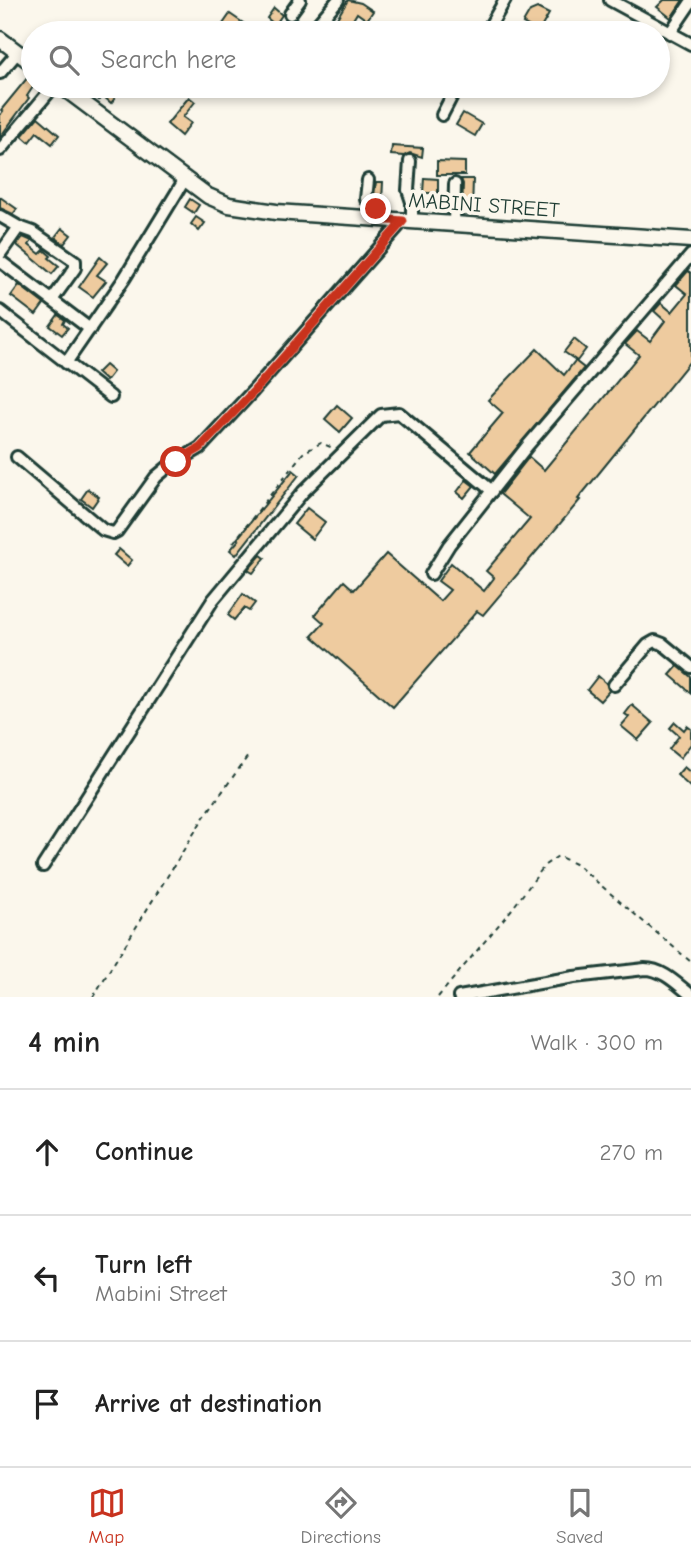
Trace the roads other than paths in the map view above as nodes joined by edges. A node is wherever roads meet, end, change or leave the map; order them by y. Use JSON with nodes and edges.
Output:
{"nodes":[{"id":1,"x":300,"y":0,"type":"edge"},
{"id":2,"x":338,"y":0,"type":"edge"},
{"id":3,"x":505,"y":0,"type":"edge"},
{"id":4,"x":610,"y":0,"type":"edge"},
{"id":5,"x":691,"y":2,"type":"edge"},
{"id":6,"x":290,"y":14,"type":"dead end"},
{"id":7,"x":320,"y":21,"type":"edge"},
{"id":8,"x":493,"y":21,"type":"edge"},
{"id":9,"x":648,"y":21,"type":"edge"},
{"id":10,"x":670,"y":33,"type":"joint"},
{"id":11,"x":0,"y":39,"type":"edge"},
{"id":12,"x":691,"y":44,"type":"edge"},
{"id":13,"x":18,"y":52,"type":"junction"},
{"id":14,"x":21,"y":54,"type":"edge"},
{"id":15,"x":0,"y":73,"type":"edge"},
{"id":16,"x":44,"y":98,"type":"edge"},
{"id":17,"x":77,"y":98,"type":"edge"},
{"id":18,"x":451,"y":98,"type":"edge"},
{"id":19,"x":442,"y":115,"type":"dead end"},
{"id":20,"x":0,"y":150,"type":"edge"},
{"id":21,"x":410,"y":161,"type":"dead end"},
{"id":22,"x":185,"y":179,"type":"junction"},
{"id":23,"x":368,"y":180,"type":"dead end"},
{"id":24,"x":455,"y":184,"type":"dead end"},
{"id":25,"x":0,"y":216,"type":"edge"},
{"id":26,"x":377,"y":219,"type":"junction"},
{"id":27,"x":407,"y":221,"type":"junction"},
{"id":28,"x":454,"y":225,"type":"junction"},
{"id":29,"x":19,"y":228,"type":"junction"},
{"id":30,"x":691,"y":240,"type":"edge"},
{"id":31,"x":0,"y":254,"type":"edge"},
{"id":32,"x":691,"y":255,"type":"edge"},
{"id":33,"x":0,"y":261,"type":"edge"},
{"id":34,"x":52,"y":300,"type":"junction"},
{"id":35,"x":0,"y":312,"type":"edge"},
{"id":36,"x":90,"y":329,"type":"junction"},
{"id":37,"x":66,"y":362,"type":"junction"},
{"id":38,"x":111,"y":397,"type":"dead end"},
{"id":39,"x":17,"y":457,"type":"dead end"},
{"id":40,"x":492,"y":491,"type":"junction"},
{"id":41,"x":431,"y":574,"type":"dead end"},
{"id":42,"x":691,"y":667,"type":"edge"},
{"id":43,"x":614,"y":685,"type":"dead end"},
{"id":44,"x":43,"y":866,"type":"dead end"},
{"id":45,"x":691,"y":995,"type":"edge"},
{"id":46,"x":459,"y":997,"type":"edge"}],
"edges":[{"from":1,"to":6,"type":"street"},
{"from":2,"to":7,"type":"street"},
{"from":3,"to":8,"type":"street"},
{"from":4,"to":9,"type":"street"},
{"from":5,"to":10,"type":"street"},
{"from":10,"to":12,"type":"street"},
{"from":11,"to":13,"type":"main road"},
{"from":13,"to":14,"type":"main road"},
{"from":13,"to":15,"type":"street"},
{"from":16,"to":20,"type":"street"},
{"from":17,"to":22,"type":"main road","name":"MABINI STREET"},
{"from":18,"to":19,"type":"street"},
{"from":21,"to":27,"type":"street"},
{"from":22,"to":26,"type":"main road","name":"MABINI STREET"},
{"from":22,"to":36,"type":"street"},
{"from":23,"to":26,"type":"street"},
{"from":24,"to":28,"type":"street"},
{"from":25,"to":29,"type":"street"},
{"from":26,"to":27,"type":"main road","name":"MABINI STREET"},
{"from":27,"to":28,"type":"main road","name":"MABINI STREET"},
{"from":27,"to":39,"type":"street"},
{"from":28,"to":30,"type":"main road","name":"MABINI STREET"},
{"from":29,"to":31,"type":"street"},
{"from":29,"to":34,"type":"street"},
{"from":32,"to":40,"type":"street"},
{"from":33,"to":34,"type":"street"},
{"from":34,"to":36,"type":"street"},
{"from":35,"to":37,"type":"street"},
{"from":36,"to":37,"type":"street"},
{"from":37,"to":38,"type":"street"},
{"from":40,"to":41,"type":"street"},
{"from":40,"to":44,"type":"street"},
{"from":42,"to":43,"type":"street"},
{"from":45,"to":46,"type":"street"}]}
